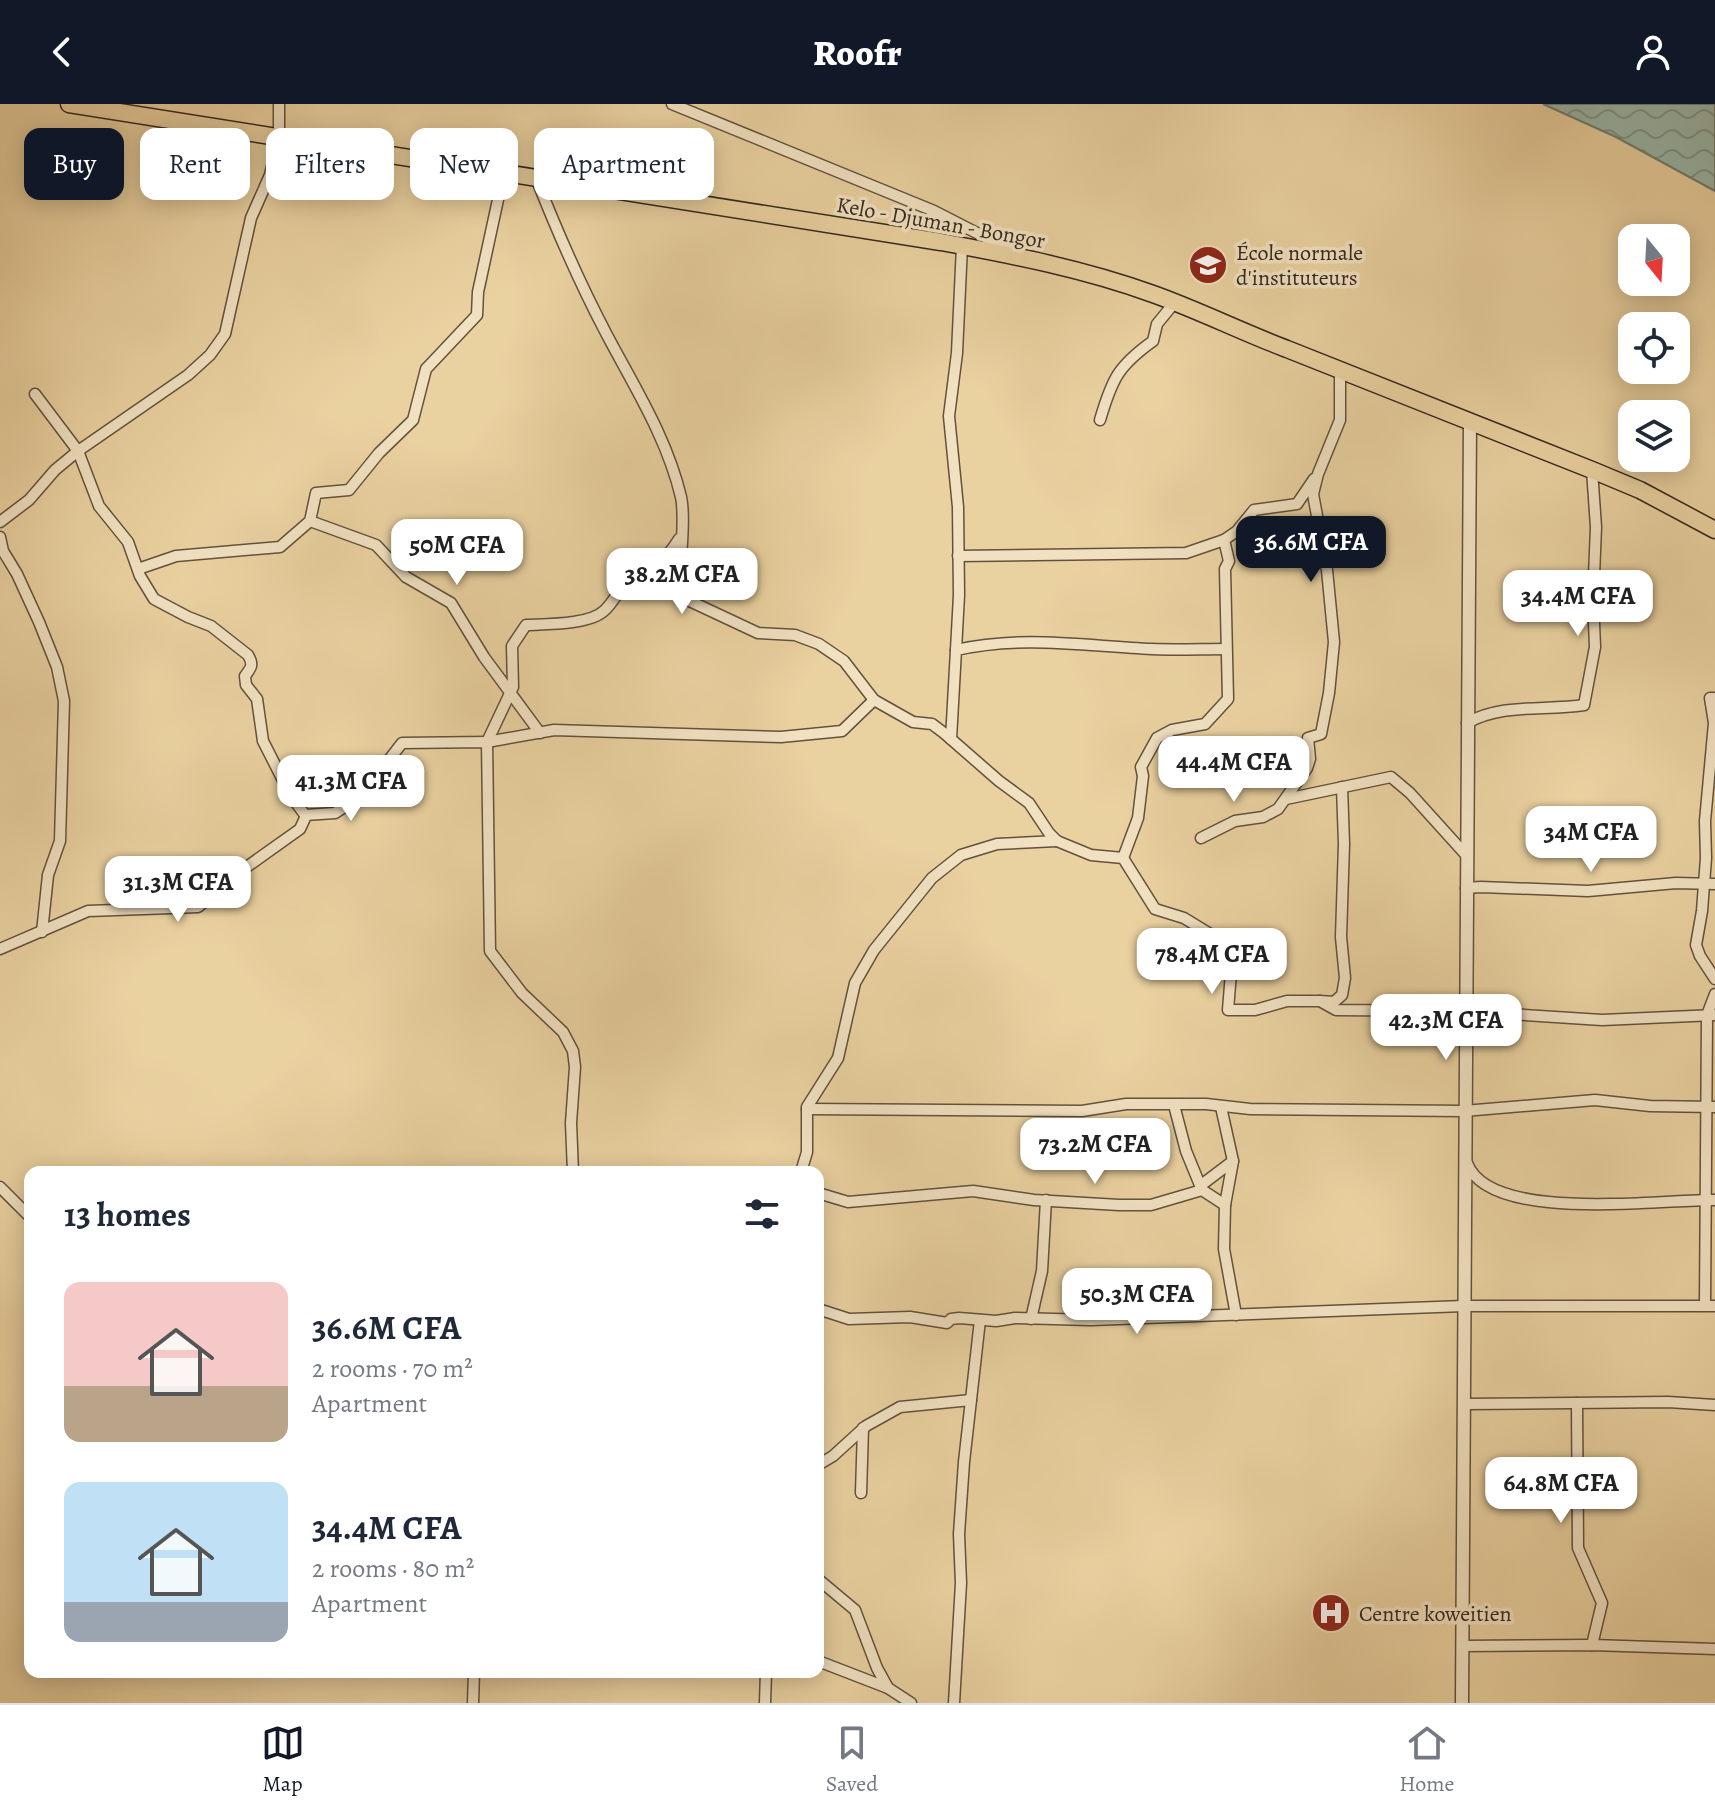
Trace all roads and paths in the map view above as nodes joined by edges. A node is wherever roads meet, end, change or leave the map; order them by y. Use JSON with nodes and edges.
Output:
{"nodes":[{"id":1,"x":69,"y":104,"type":"edge"},
{"id":2,"x":279,"y":104,"type":"edge"},
{"id":3,"x":672,"y":104,"type":"edge"},
{"id":4,"x":279,"y":128,"type":"edge"},
{"id":5,"x":266,"y":135,"type":"edge"},
{"id":6,"x":266,"y":184,"type":"edge"},
{"id":7,"x":496,"y":200,"type":"edge"},
{"id":8,"x":545,"y":200,"type":"edge"},
{"id":9,"x":674,"y":200,"type":"edge"},
{"id":10,"x":962,"y":246,"type":"junction"},
{"id":11,"x":1020,"y":256,"type":"junction"},
{"id":12,"x":1175,"y":302,"type":"junction"},
{"id":13,"x":1340,"y":369,"type":"junction"},
{"id":14,"x":35,"y":394,"type":"dead end"},
{"id":15,"x":1100,"y":420,"type":"dead end"},
{"id":16,"x":1470,"y":421,"type":"junction"},
{"id":17,"x":78,"y":451,"type":"junction"},
{"id":18,"x":1592,"y":470,"type":"junction"},
{"id":19,"x":1318,"y":474,"type":"junction"},
{"id":20,"x":310,"y":521,"type":"junction"},
{"id":21,"x":0,"y":522,"type":"edge"},
{"id":22,"x":1715,"y":530,"type":"edge"},
{"id":23,"x":0,"y":537,"type":"edge"},
{"id":24,"x":680,"y":537,"type":"junction"},
{"id":25,"x":1224,"y":540,"type":"junction"},
{"id":26,"x":958,"y":556,"type":"junction"},
{"id":27,"x":138,"y":569,"type":"junction"},
{"id":28,"x":1226,"y":649,"type":"junction"},
{"id":29,"x":956,"y":650,"type":"junction"},
{"id":30,"x":510,"y":694,"type":"junction"},
{"id":31,"x":1715,"y":698,"type":"edge"},
{"id":32,"x":874,"y":700,"type":"junction"},
{"id":33,"x":1467,"y":723,"type":"junction"},
{"id":34,"x":540,"y":733,"type":"junction"},
{"id":35,"x":951,"y":739,"type":"junction"},
{"id":36,"x":487,"y":742,"type":"junction"},
{"id":37,"x":1342,"y":787,"type":"junction"},
{"id":38,"x":1712,"y":794,"type":"edge"},
{"id":39,"x":1286,"y":799,"type":"junction"},
{"id":40,"x":305,"y":818,"type":"dead end"},
{"id":41,"x":1201,"y":838,"type":"dead end"},
{"id":42,"x":1057,"y":841,"type":"junction"},
{"id":43,"x":1466,"y":855,"type":"junction"},
{"id":44,"x":1123,"y":858,"type":"junction"},
{"id":45,"x":1710,"y":884,"type":"edge"},
{"id":46,"x":1466,"y":888,"type":"junction"},
{"id":47,"x":42,"y":932,"type":"junction"},
{"id":48,"x":0,"y":949,"type":"edge"},
{"id":49,"x":1715,"y":979,"type":"edge"},
{"id":50,"x":1715,"y":994,"type":"edge"},
{"id":51,"x":1320,"y":1001,"type":"junction"},
{"id":52,"x":1464,"y":1011,"type":"junction"},
{"id":53,"x":1711,"y":1015,"type":"edge"},
{"id":54,"x":1174,"y":1105,"type":"junction"},
{"id":55,"x":1221,"y":1107,"type":"junction"},
{"id":56,"x":1712,"y":1107,"type":"edge"},
{"id":57,"x":807,"y":1109,"type":"junction"},
{"id":58,"x":1464,"y":1111,"type":"junction"},
{"id":59,"x":1464,"y":1156,"type":"junction"},
{"id":60,"x":1233,"y":1161,"type":"junction"},
{"id":61,"x":573,"y":1166,"type":"edge"},
{"id":62,"x":803,"y":1166,"type":"edge"},
{"id":63,"x":0,"y":1187,"type":"edge"},
{"id":64,"x":1201,"y":1188,"type":"junction"},
{"id":65,"x":824,"y":1195,"type":"edge"},
{"id":66,"x":1046,"y":1200,"type":"junction"},
{"id":67,"x":1710,"y":1200,"type":"edge"},
{"id":68,"x":1225,"y":1205,"type":"junction"},
{"id":69,"x":24,"y":1211,"type":"edge"},
{"id":70,"x":1464,"y":1306,"type":"junction"},
{"id":71,"x":1710,"y":1306,"type":"edge"},
{"id":72,"x":824,"y":1311,"type":"edge"},
{"id":73,"x":1236,"y":1315,"type":"junction"},
{"id":74,"x":1031,"y":1319,"type":"junction"},
{"id":75,"x":980,"y":1320,"type":"junction"},
{"id":76,"x":971,"y":1400,"type":"junction"},
{"id":77,"x":1577,"y":1403,"type":"junction"},
{"id":78,"x":1464,"y":1404,"type":"junction"},
{"id":79,"x":1715,"y":1405,"type":"edge"},
{"id":80,"x":863,"y":1428,"type":"junction"},
{"id":81,"x":824,"y":1461,"type":"edge"},
{"id":82,"x":861,"y":1493,"type":"dead end"},
{"id":83,"x":824,"y":1584,"type":"edge"},
{"id":84,"x":1592,"y":1645,"type":"junction"},
{"id":85,"x":1463,"y":1646,"type":"junction"},
{"id":86,"x":1715,"y":1649,"type":"edge"},
{"id":87,"x":824,"y":1663,"type":"edge"},
{"id":88,"x":474,"y":1678,"type":"edge"},
{"id":89,"x":766,"y":1678,"type":"edge"},
{"id":90,"x":888,"y":1688,"type":"junction"},
{"id":91,"x":473,"y":1703,"type":"edge"},
{"id":92,"x":765,"y":1703,"type":"edge"},
{"id":93,"x":911,"y":1703,"type":"edge"},
{"id":94,"x":954,"y":1703,"type":"edge"},
{"id":95,"x":1462,"y":1703,"type":"edge"}],
"edges":[{"from":1,"to":5,"type":"highway","name":"Kelo - Djuman - Bongor"},
{"from":2,"to":4,"type":"street"},
{"from":3,"to":11,"type":"street"},
{"from":6,"to":17,"type":"street"},
{"from":7,"to":20,"type":"street"},
{"from":8,"to":24,"type":"street"},
{"from":9,"to":10,"type":"highway","name":"Kelo - Djuman - Bongor"},
{"from":10,"to":11,"type":"highway","name":"Kelo - Djuman - Bongor"},
{"from":10,"to":26,"type":"street"},
{"from":11,"to":12,"type":"highway","name":"Kelo - Djuman - Bongor"},
{"from":12,"to":13,"type":"highway","name":"Kelo - Djuman - Bongor"},
{"from":12,"to":15,"type":"street"},
{"from":13,"to":16,"type":"highway","name":"Kelo - Djuman - Bongor"},
{"from":13,"to":19,"type":"street"},
{"from":14,"to":17,"type":"street"},
{"from":16,"to":18,"type":"highway","name":"Kelo - Djuman - Bongor"},
{"from":16,"to":33,"type":"street"},
{"from":17,"to":21,"type":"street"},
{"from":17,"to":27,"type":"street"},
{"from":18,"to":22,"type":"highway","name":"Kelo - Djuman - Bongor"},
{"from":18,"to":33,"type":"street"},
{"from":19,"to":25,"type":"street"},
{"from":19,"to":39,"type":"street"},
{"from":20,"to":27,"type":"street"},
{"from":20,"to":30,"type":"street"},
{"from":23,"to":47,"type":"street"},
{"from":24,"to":30,"type":"street"},
{"from":24,"to":32,"type":"street"},
{"from":25,"to":26,"type":"street"},
{"from":25,"to":28,"type":"street"},
{"from":26,"to":29,"type":"street"},
{"from":27,"to":36,"type":"street"},
{"from":28,"to":29,"type":"street"},
{"from":28,"to":44,"type":"street"},
{"from":29,"to":35,"type":"street"},
{"from":30,"to":34,"type":"street"},
{"from":30,"to":36,"type":"street"},
{"from":31,"to":38,"type":"street"},
{"from":32,"to":34,"type":"street"},
{"from":32,"to":35,"type":"street"},
{"from":33,"to":43,"type":"street"},
{"from":34,"to":36,"type":"street"},
{"from":35,"to":42,"type":"street"},
{"from":36,"to":61,"type":"street"},
{"from":37,"to":39,"type":"street"},
{"from":37,"to":43,"type":"street"},
{"from":37,"to":51,"type":"street"},
{"from":38,"to":45,"type":"street"},
{"from":39,"to":41,"type":"street"},
{"from":40,"to":47,"type":"street"},
{"from":42,"to":44,"type":"street"},
{"from":42,"to":57,"type":"street"},
{"from":43,"to":46,"type":"street"},
{"from":44,"to":51,"type":"street"},
{"from":45,"to":46,"type":"street"},
{"from":45,"to":49,"type":"street"},
{"from":46,"to":52,"type":"street"},
{"from":47,"to":48,"type":"street"},
{"from":50,"to":53,"type":"street"},
{"from":51,"to":52,"type":"street"},
{"from":52,"to":53,"type":"street"},
{"from":52,"to":58,"type":"street"},
{"from":53,"to":56,"type":"street"},
{"from":54,"to":55,"type":"street"},
{"from":54,"to":57,"type":"street"},
{"from":54,"to":64,"type":"street"},
{"from":55,"to":58,"type":"street"},
{"from":55,"to":60,"type":"street"},
{"from":56,"to":58,"type":"street"},
{"from":56,"to":67,"type":"street"},
{"from":57,"to":62,"type":"street"},
{"from":58,"to":59,"type":"street"},
{"from":59,"to":67,"type":"street"},
{"from":59,"to":70,"type":"street"},
{"from":60,"to":64,"type":"street"},
{"from":60,"to":68,"type":"street"},
{"from":63,"to":69,"type":"street"},
{"from":64,"to":66,"type":"street"},
{"from":64,"to":68,"type":"street"},
{"from":65,"to":66,"type":"street"},
{"from":66,"to":74,"type":"street"},
{"from":67,"to":71,"type":"street"},
{"from":68,"to":73,"type":"street"},
{"from":70,"to":71,"type":"street"},
{"from":70,"to":73,"type":"street"},
{"from":70,"to":78,"type":"street"},
{"from":72,"to":75,"type":"street"},
{"from":73,"to":74,"type":"street"},
{"from":74,"to":75,"type":"street"},
{"from":75,"to":76,"type":"street"},
{"from":76,"to":80,"type":"street"},
{"from":76,"to":94,"type":"street"},
{"from":77,"to":78,"type":"street"},
{"from":77,"to":79,"type":"street"},
{"from":77,"to":84,"type":"street"},
{"from":78,"to":85,"type":"street"},
{"from":80,"to":81,"type":"street"},
{"from":80,"to":82,"type":"street"},
{"from":83,"to":90,"type":"street"},
{"from":84,"to":85,"type":"street"},
{"from":84,"to":86,"type":"street"},
{"from":85,"to":95,"type":"street"},
{"from":87,"to":90,"type":"street"},
{"from":88,"to":91,"type":"street"},
{"from":89,"to":92,"type":"street"},
{"from":90,"to":93,"type":"street"}]}
